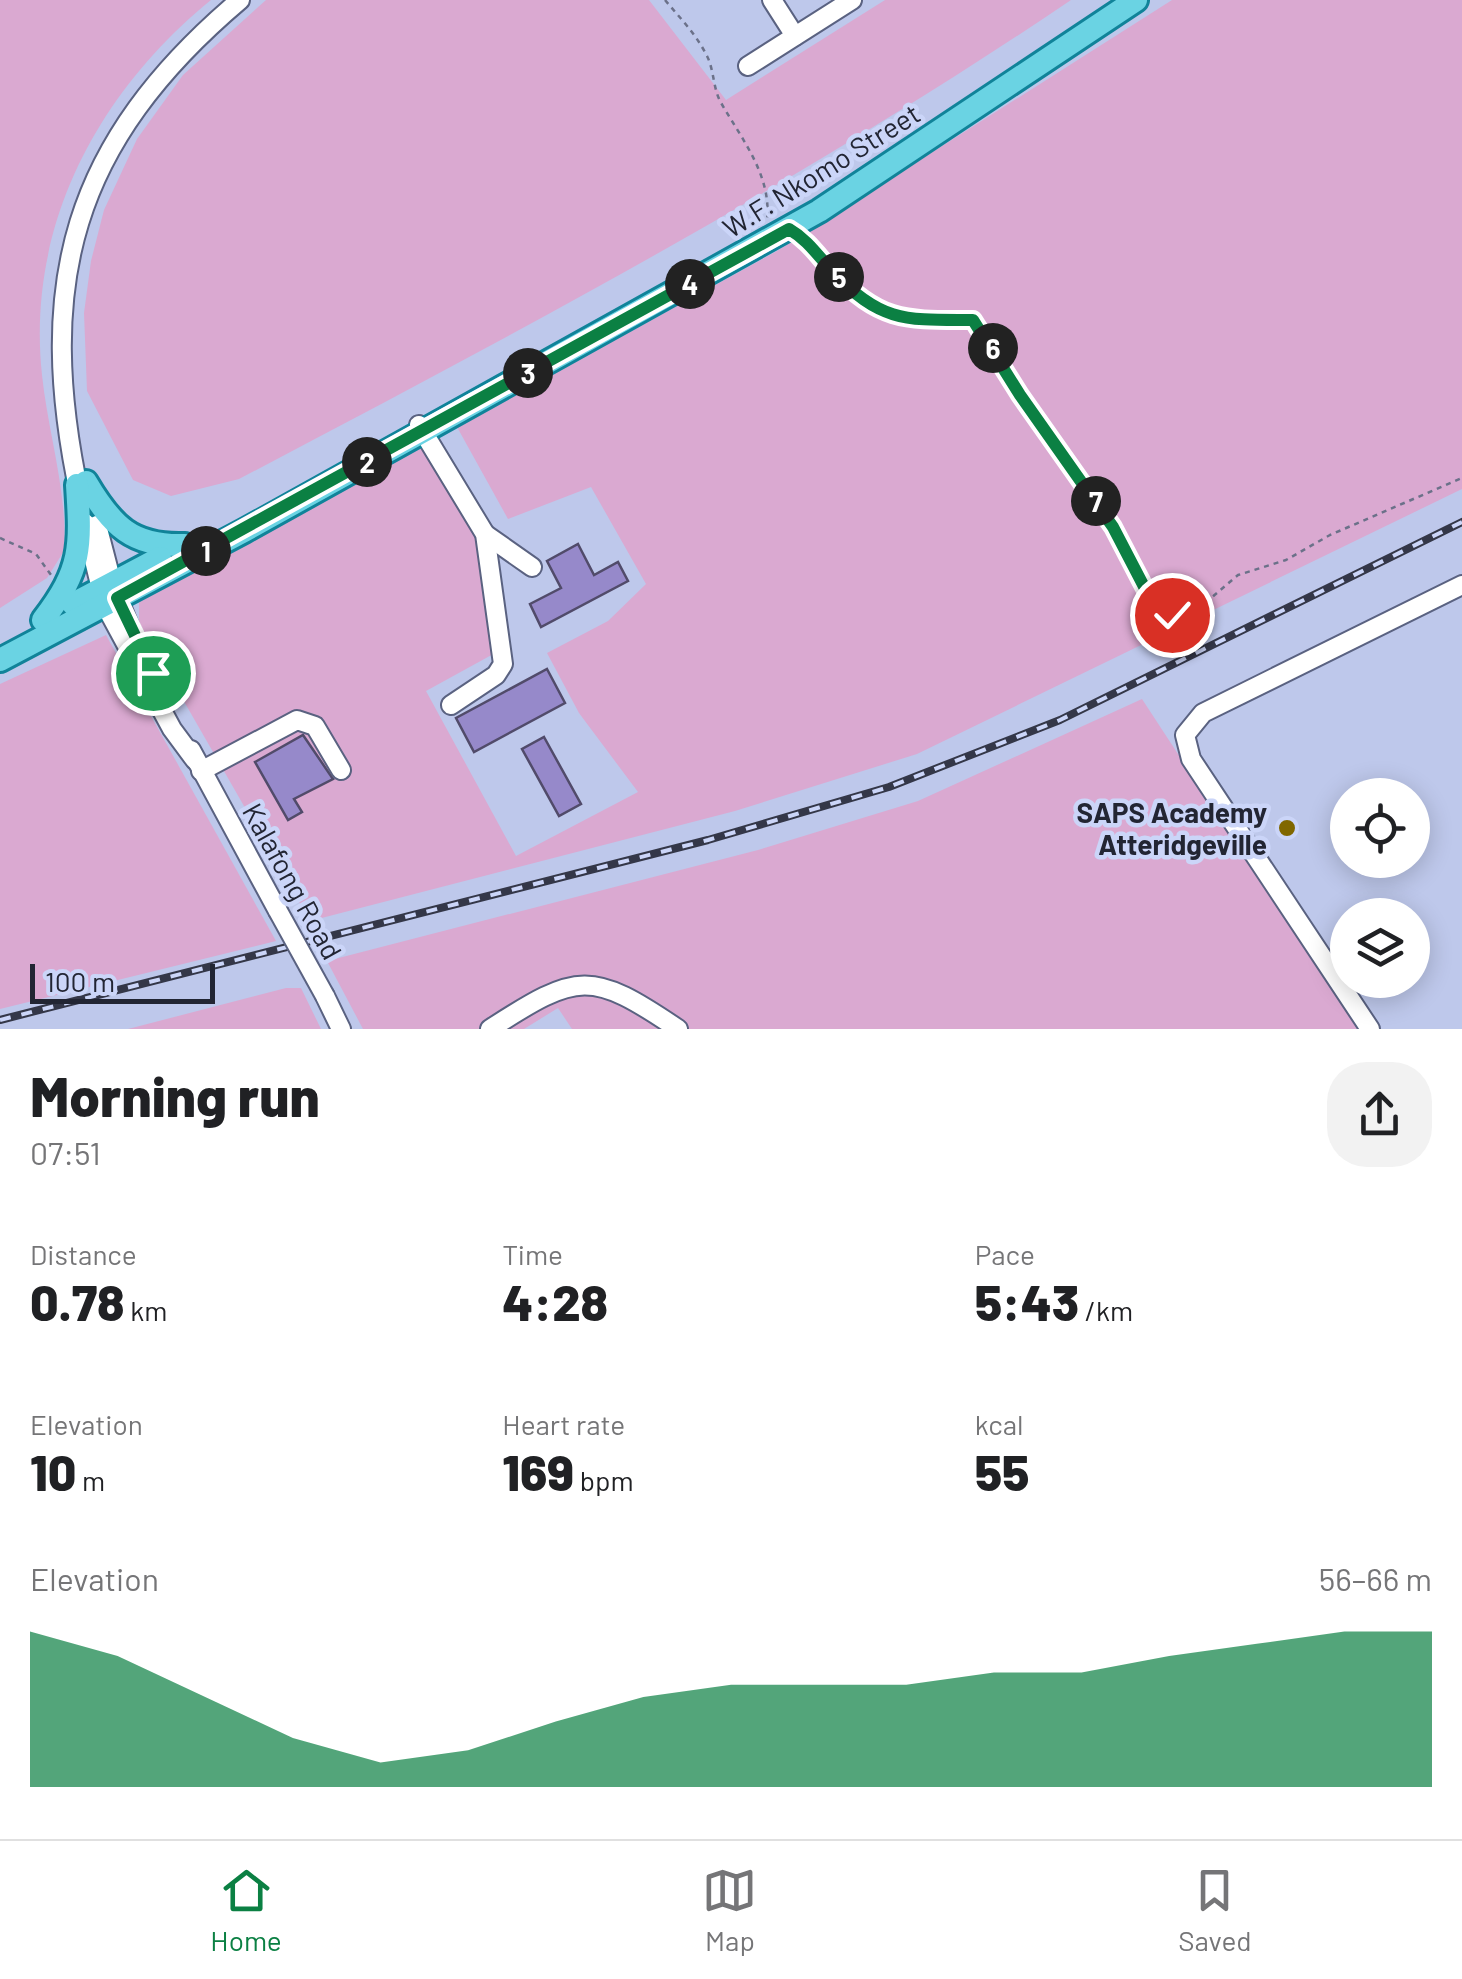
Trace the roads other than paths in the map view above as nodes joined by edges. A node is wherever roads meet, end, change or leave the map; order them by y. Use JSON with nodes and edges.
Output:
{"nodes":[{"id":1,"x":240,"y":0,"type":"edge"},
{"id":2,"x":772,"y":0,"type":"edge"},
{"id":3,"x":852,"y":0,"type":"edge"},
{"id":4,"x":1113,"y":0,"type":"edge"},
{"id":5,"x":1136,"y":0,"type":"edge"},
{"id":6,"x":795,"y":36,"type":"junction"},
{"id":7,"x":748,"y":66,"type":"dead end"},
{"id":8,"x":779,"y":231,"type":"junction"},
{"id":9,"x":422,"y":428,"type":"junction"},
{"id":10,"x":82,"y":484,"type":"junction"},
{"id":11,"x":485,"y":534,"type":"junction"},
{"id":12,"x":186,"y":545,"type":"junction"},
{"id":13,"x":532,"y":568,"type":"dead end"},
{"id":14,"x":1462,"y":585,"type":"edge"},
{"id":15,"x":108,"y":594,"type":"junction"},
{"id":16,"x":44,"y":620,"type":"junction"},
{"id":17,"x":0,"y":645,"type":"edge"},
{"id":18,"x":0,"y":660,"type":"edge"},
{"id":19,"x":451,"y":705,"type":"dead end"},
{"id":20,"x":198,"y":766,"type":"junction"},
{"id":21,"x":341,"y":770,"type":"dead end"},
{"id":22,"x":342,"y":1029,"type":"edge"},
{"id":23,"x":490,"y":1029,"type":"edge"},
{"id":24,"x":678,"y":1029,"type":"edge"},
{"id":25,"x":1370,"y":1029,"type":"edge"}],
"edges":[{"from":1,"to":10,"type":"street","name":"Kalafong Road"},
{"from":2,"to":6,"type":"street"},
{"from":3,"to":6,"type":"street"},
{"from":4,"to":8,"type":"main road","name":"W.F. Nkomo Street"},
{"from":5,"to":8,"type":"main road","name":"W.F. Nkomo Street"},
{"from":6,"to":7,"type":"street"},
{"from":8,"to":9,"type":"main road","name":"W.F. Nkomo Street"},
{"from":9,"to":11,"type":"street"},
{"from":9,"to":12,"type":"main road","name":"W.F. Nkomo Street"},
{"from":9,"to":15,"type":"main road","name":"W.F. Nkomo Street"},
{"from":10,"to":12,"type":"main road"},
{"from":10,"to":15,"type":"street","name":"Kalafong Road"},
{"from":10,"to":16,"type":"main road"},
{"from":11,"to":13,"type":"street"},
{"from":11,"to":19,"type":"street"},
{"from":12,"to":15,"type":"main road","name":"W.F. Nkomo Street"},
{"from":14,"to":25,"type":"street"},
{"from":15,"to":16,"type":"main road","name":"W.F. Nkomo Street"},
{"from":15,"to":18,"type":"main road","name":"W.F. Nkomo Street"},
{"from":15,"to":20,"type":"street","name":"Kalafong Road"},
{"from":16,"to":17,"type":"main road","name":"W.F. Nkomo Street"},
{"from":20,"to":21,"type":"street"},
{"from":20,"to":22,"type":"street","name":"Kalafong Road","bridge":true},
{"from":23,"to":24,"type":"street"}]}
